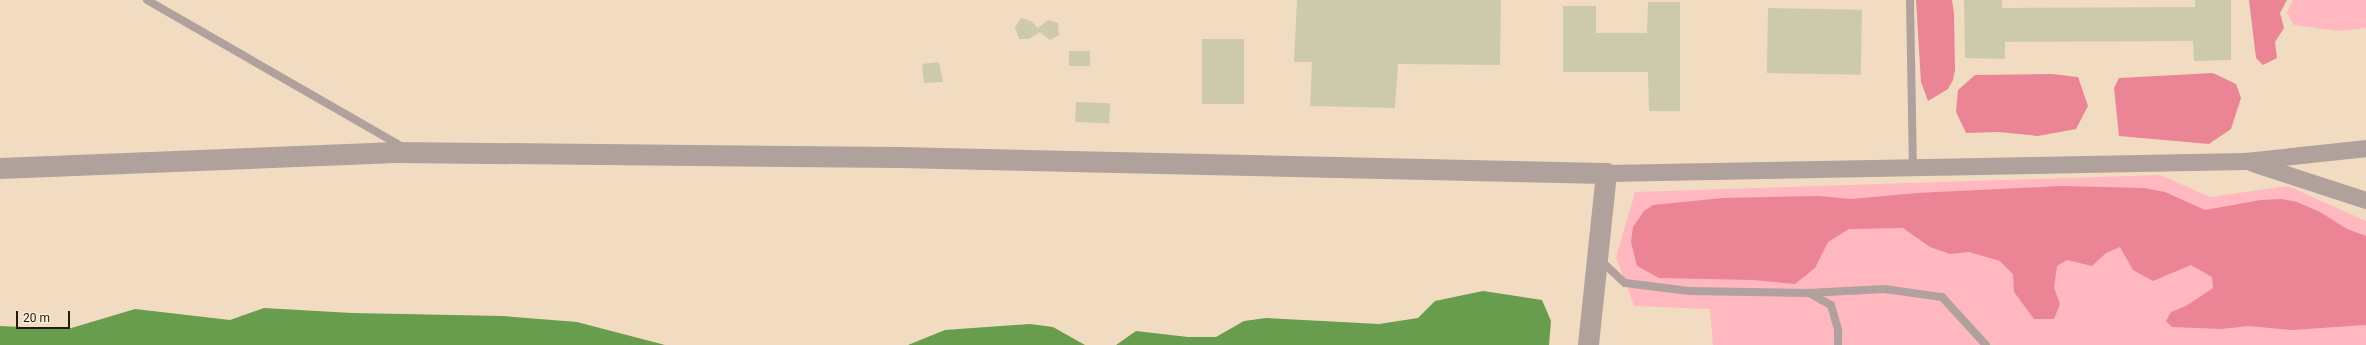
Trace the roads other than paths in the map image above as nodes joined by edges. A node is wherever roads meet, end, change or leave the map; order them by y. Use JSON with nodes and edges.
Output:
{"nodes":[{"id":1,"x":147,"y":0,"type":"edge"},
{"id":2,"x":1910,"y":0,"type":"edge"},
{"id":3,"x":2366,"y":148,"type":"edge"},
{"id":4,"x":413,"y":152,"type":"junction"},
{"id":5,"x":2245,"y":161,"type":"junction"},
{"id":6,"x":1913,"y":166,"type":"junction"},
{"id":7,"x":0,"y":168,"type":"edge"},
{"id":8,"x":1606,"y":173,"type":"junction"},
{"id":9,"x":2366,"y":200,"type":"edge"},
{"id":10,"x":1597,"y":257,"type":"junction"},
{"id":11,"x":1808,"y":293,"type":"junction"},
{"id":12,"x":1588,"y":345,"type":"edge"},
{"id":13,"x":1838,"y":345,"type":"edge"},
{"id":14,"x":1986,"y":345,"type":"edge"}],
"edges":[{"from":1,"to":4,"type":"lane"},
{"from":2,"to":6,"type":"lane"},
{"from":3,"to":5,"type":"street"},
{"from":4,"to":7,"type":"street"},
{"from":4,"to":8,"type":"street"},
{"from":5,"to":6,"type":"street"},
{"from":5,"to":9,"type":"street"},
{"from":6,"to":8,"type":"street"},
{"from":8,"to":10,"type":"street"},
{"from":10,"to":11,"type":"lane"},
{"from":10,"to":12,"type":"street"},
{"from":11,"to":13,"type":"lane"},
{"from":11,"to":14,"type":"lane"}]}
